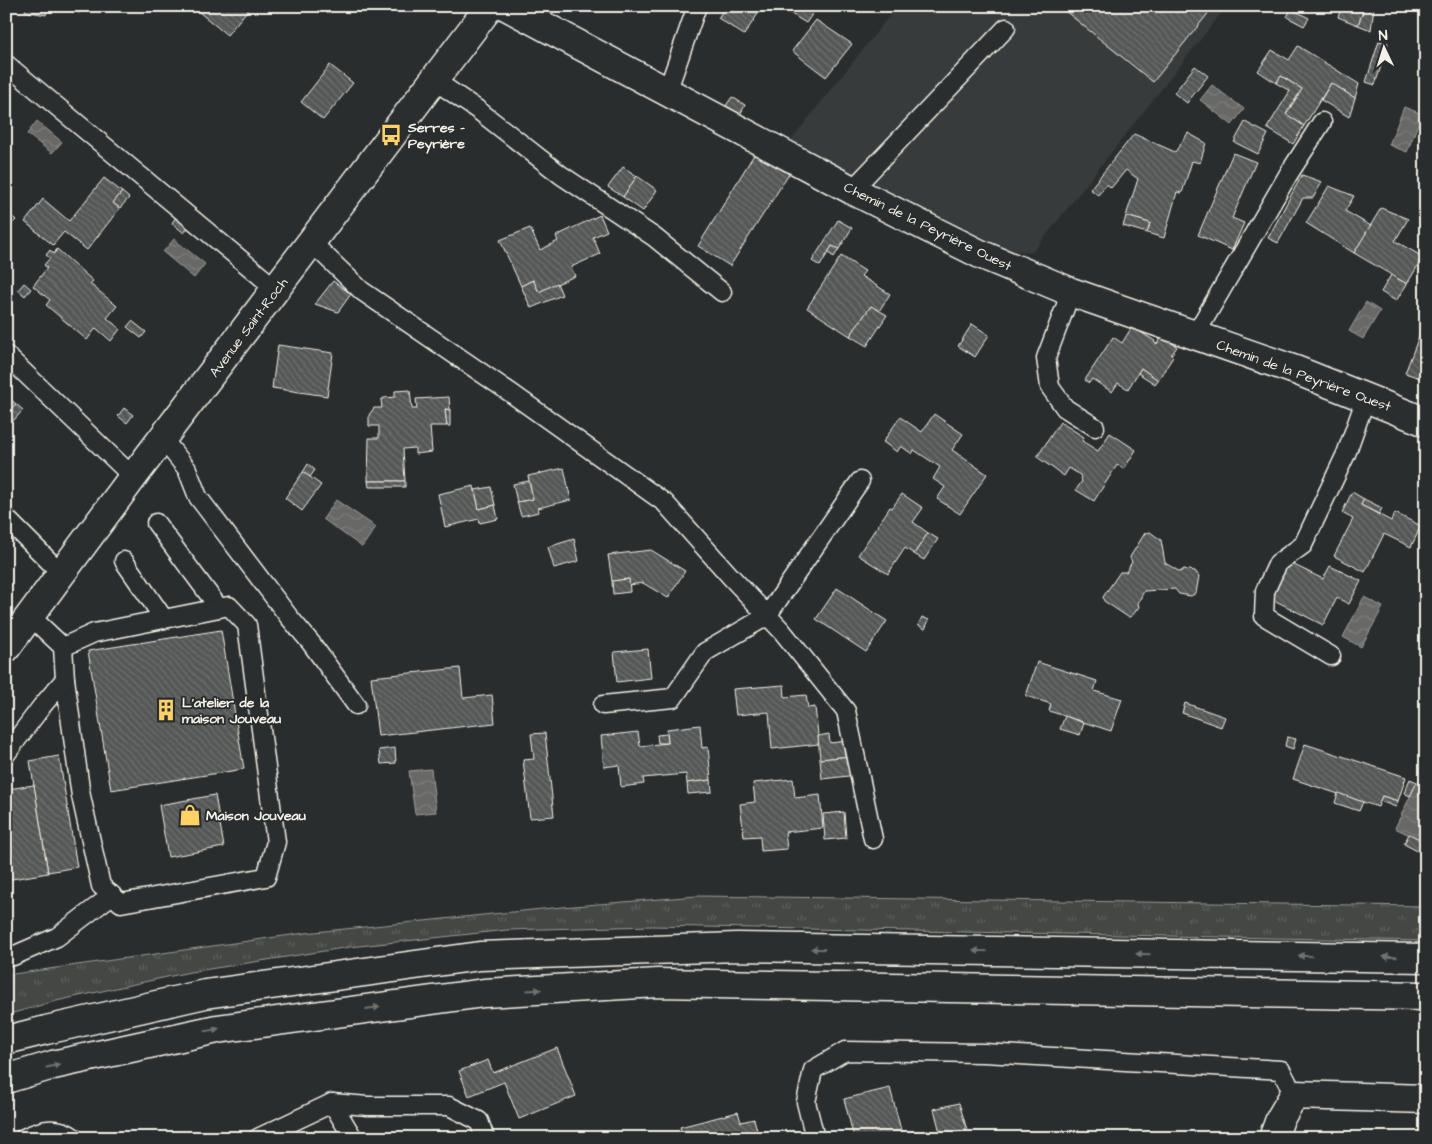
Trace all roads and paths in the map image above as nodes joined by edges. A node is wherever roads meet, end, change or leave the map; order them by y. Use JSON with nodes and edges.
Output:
{"nodes":[{"id":1,"x":489,"y":6,"type":"edge"},
{"id":2,"x":506,"y":6,"type":"edge"},
{"id":3,"x":697,"y":6,"type":"edge"},
{"id":4,"x":1006,"y":28,"type":"dead end"},
{"id":5,"x":6,"y":64,"type":"edge"},
{"id":6,"x":434,"y":80,"type":"junction"},
{"id":7,"x":667,"y":92,"type":"junction"},
{"id":8,"x":1322,"y":122,"type":"dead end"},
{"id":9,"x":852,"y":190,"type":"junction"},
{"id":10,"x":311,"y":242,"type":"junction"},
{"id":11,"x":276,"y":289,"type":"junction"},
{"id":12,"x":722,"y":292,"type":"dead end"},
{"id":13,"x":1071,"y":292,"type":"junction"},
{"id":14,"x":1195,"y":336,"type":"junction"},
{"id":15,"x":6,"y":355,"type":"edge"},
{"id":16,"x":1366,"y":398,"type":"junction"},
{"id":17,"x":1426,"y":422,"type":"edge"},
{"id":18,"x":1095,"y":427,"type":"dead end"},
{"id":19,"x":162,"y":438,"type":"junction"},
{"id":20,"x":134,"y":477,"type":"junction"},
{"id":21,"x":860,"y":481,"type":"dead end"},
{"id":22,"x":6,"y":518,"type":"edge"},
{"id":23,"x":156,"y":523,"type":"dead end"},
{"id":24,"x":124,"y":561,"type":"dead end"},
{"id":25,"x":61,"y":573,"type":"junction"},
{"id":26,"x":219,"y":608,"type":"junction"},
{"id":27,"x":30,"y":616,"type":"junction"},
{"id":28,"x":767,"y":616,"type":"junction"},
{"id":29,"x":164,"y":619,"type":"junction"},
{"id":30,"x":63,"y":647,"type":"junction"},
{"id":31,"x":6,"y":648,"type":"edge"},
{"id":32,"x":1331,"y":656,"type":"dead end"},
{"id":33,"x":65,"y":679,"type":"junction"},
{"id":34,"x":356,"y":705,"type":"dead end"},
{"id":35,"x":603,"y":705,"type":"dead end"},
{"id":36,"x":6,"y":754,"type":"edge"},
{"id":37,"x":873,"y":839,"type":"dead end"},
{"id":38,"x":112,"y":895,"type":"junction"},
{"id":39,"x":6,"y":956,"type":"edge"},
{"id":40,"x":1426,"y":958,"type":"edge"},
{"id":41,"x":1426,"y":996,"type":"edge"},
{"id":42,"x":6,"y":1040,"type":"edge"},
{"id":43,"x":6,"y":1079,"type":"edge"},
{"id":44,"x":1294,"y":1095,"type":"junction"},
{"id":45,"x":1426,"y":1099,"type":"edge"},
{"id":46,"x":332,"y":1103,"type":"junction"},
{"id":47,"x":24,"y":1138,"type":"edge"},
{"id":48,"x":75,"y":1138,"type":"edge"},
{"id":49,"x":258,"y":1138,"type":"edge"},
{"id":50,"x":354,"y":1138,"type":"edge"},
{"id":51,"x":485,"y":1138,"type":"edge"},
{"id":52,"x":816,"y":1138,"type":"edge"},
{"id":53,"x":1272,"y":1138,"type":"edge"}],
"edges":[{"from":1,"to":6,"type":"main road","name":"Avenue Saint-Roch"},
{"from":2,"to":7,"type":"main road","name":"Chemin de la Peyrière Ouest"},
{"from":3,"to":7,"type":"lane"},
{"from":4,"to":9,"type":"lane"},
{"from":5,"to":11,"type":"lane"},
{"from":6,"to":10,"type":"main road","name":"Avenue Saint-Roch"},
{"from":6,"to":12,"type":"lane"},
{"from":7,"to":9,"type":"main road","name":"Chemin de la Peyrière Ouest"},
{"from":8,"to":14,"type":"lane"},
{"from":9,"to":13,"type":"main road","name":"Chemin de la Peyrière Ouest"},
{"from":10,"to":11,"type":"main road","name":"Avenue Saint-Roch"},
{"from":10,"to":28,"type":"lane"},
{"from":11,"to":19,"type":"main road","name":"Avenue Saint-Roch"},
{"from":13,"to":14,"type":"main road","name":"Chemin de la Peyrière Ouest"},
{"from":13,"to":18,"type":"lane"},
{"from":14,"to":16,"type":"main road","name":"Chemin de la Peyrière Ouest"},
{"from":15,"to":20,"type":"lane"},
{"from":16,"to":17,"type":"main road","name":"Chemin de la Peyrière Ouest"},
{"from":16,"to":32,"type":"lane"},
{"from":19,"to":20,"type":"main road","name":"Avenue Saint-Roch"},
{"from":19,"to":34,"type":"lane"},
{"from":20,"to":25,"type":"main road","name":"Avenue Saint-Roch"},
{"from":21,"to":28,"type":"lane"},
{"from":22,"to":25,"type":"lane"},
{"from":23,"to":26,"type":"lane"},
{"from":24,"to":29,"type":"lane"},
{"from":25,"to":27,"type":"main road","name":"Avenue Saint-Roch"},
{"from":26,"to":29,"type":"lane"},
{"from":26,"to":38,"type":"lane"},
{"from":27,"to":30,"type":"lane"},
{"from":27,"to":31,"type":"main road","name":"Avenue Saint-Roch"},
{"from":28,"to":35,"type":"lane"},
{"from":28,"to":37,"type":"lane"},
{"from":29,"to":30,"type":"lane"},
{"from":30,"to":33,"type":"lane"},
{"from":33,"to":36,"type":"lane"},
{"from":33,"to":38,"type":"lane"},
{"from":38,"to":39,"type":"lane"},
{"from":40,"to":42,"type":"main road","one_way":true},
{"from":43,"to":41,"type":"main road","one_way":true},
{"from":44,"to":45,"type":"main road"},
{"from":44,"to":52,"type":"lane"},
{"from":44,"to":53,"type":"main road"},
{"from":46,"to":49,"type":"lane"},
{"from":46,"to":50,"type":"lane"},
{"from":46,"to":51,"type":"lane"},
{"from":47,"to":48,"type":"lane"}]}
